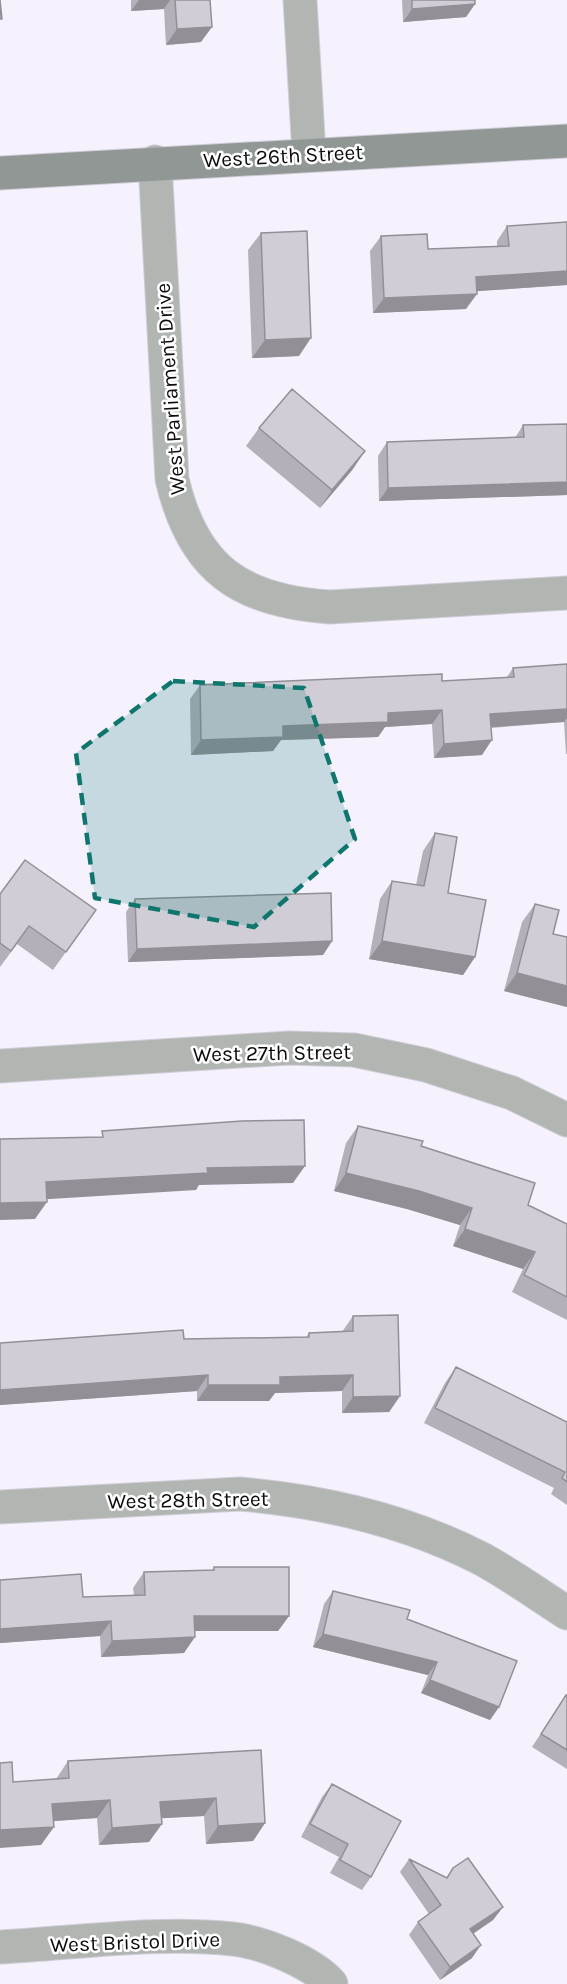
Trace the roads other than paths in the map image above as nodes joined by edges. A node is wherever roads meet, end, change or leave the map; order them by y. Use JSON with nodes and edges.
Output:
{"nodes":[{"id":1,"x":300,"y":0,"type":"edge"},
{"id":2,"x":567,"y":141,"type":"edge"},
{"id":3,"x":309,"y":154,"type":"junction"},
{"id":4,"x":155,"y":162,"type":"junction"},
{"id":5,"x":0,"y":173,"type":"edge"},
{"id":6,"x":567,"y":593,"type":"edge"},
{"id":7,"x":0,"y":1066,"type":"edge"},
{"id":8,"x":567,"y":1120,"type":"edge"},
{"id":9,"x":0,"y":1507,"type":"edge"},
{"id":10,"x":567,"y":1613,"type":"edge"},
{"id":11,"x":0,"y":1947,"type":"edge"},
{"id":12,"x":331,"y":1984,"type":"edge"}],
"edges":[{"from":1,"to":3,"type":"street"},
{"from":2,"to":3,"type":"main road","name":"West 26th Street"},
{"from":3,"to":4,"type":"main road","name":"West 26th Street"},
{"from":4,"to":5,"type":"main road","name":"West 26th Street"},
{"from":4,"to":6,"type":"street","name":"West Parliament Drive"},
{"from":7,"to":8,"type":"street","name":"West 27th Street"},
{"from":9,"to":10,"type":"street","name":"West 28th Street"},
{"from":11,"to":12,"type":"street","name":"West Bristol Drive"}]}
